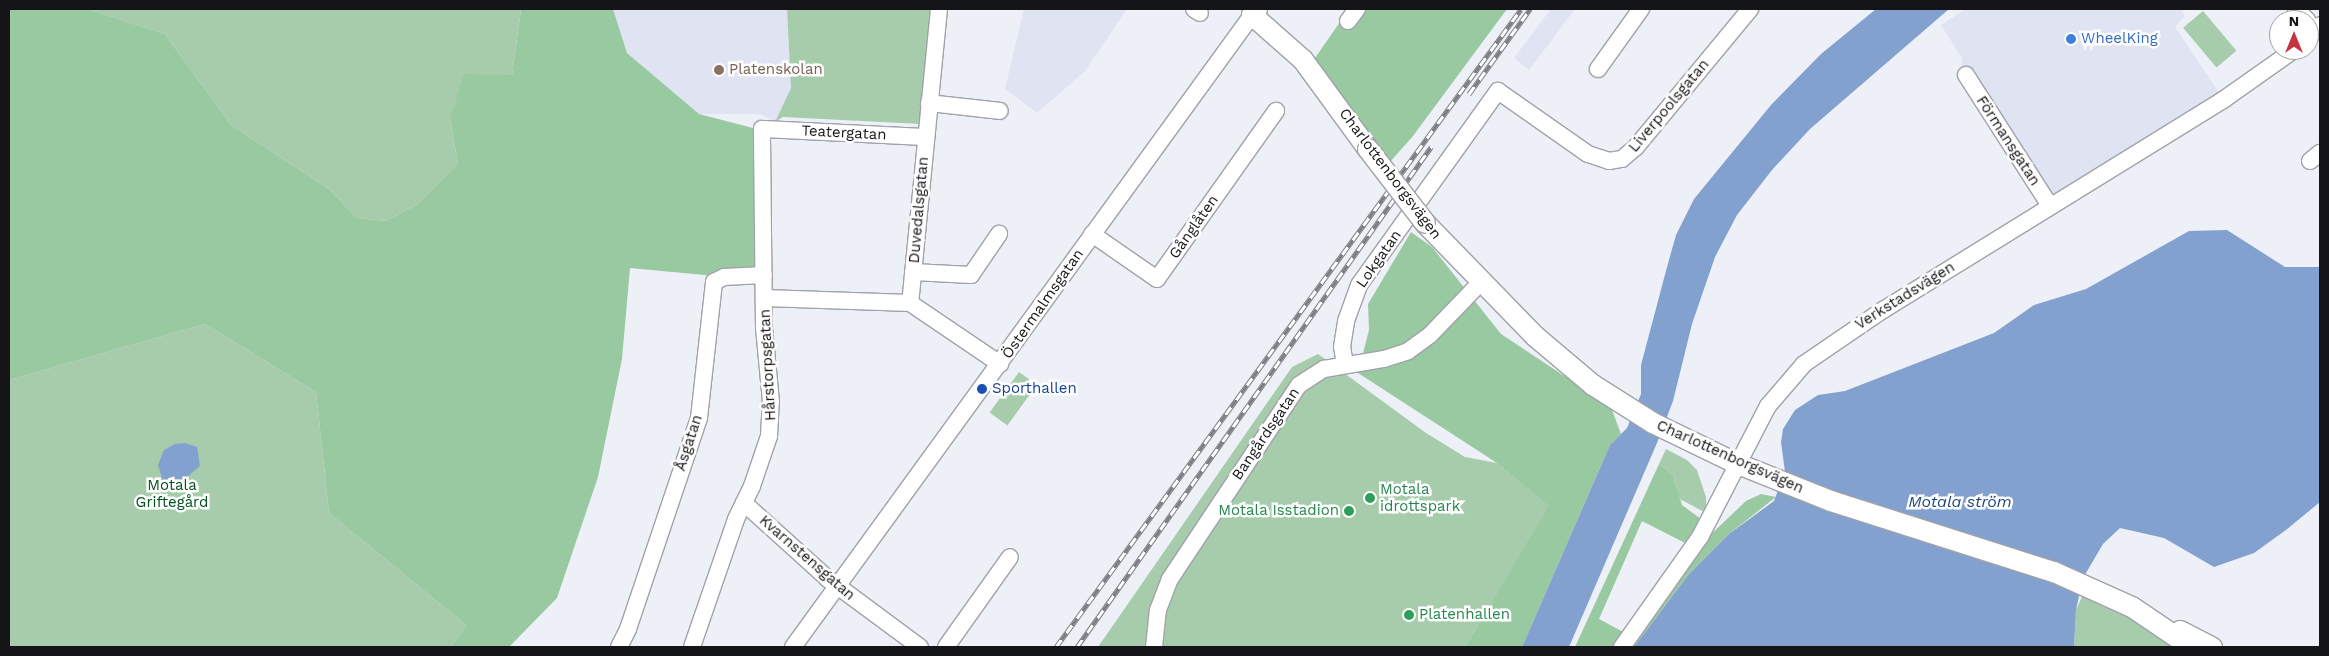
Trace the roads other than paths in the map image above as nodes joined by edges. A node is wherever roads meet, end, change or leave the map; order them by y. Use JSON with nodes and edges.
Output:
{"nodes":[{"id":1,"x":939,"y":9,"type":"edge"},
{"id":2,"x":1641,"y":9,"type":"edge"},
{"id":3,"x":1750,"y":9,"type":"edge"},
{"id":4,"x":1255,"y":12,"type":"edge"},
{"id":5,"x":2280,"y":60,"type":"edge"},
{"id":6,"x":1598,"y":69,"type":"dead end"},
{"id":7,"x":1966,"y":75,"type":"dead end"},
{"id":8,"x":1498,"y":91,"type":"joint"},
{"id":9,"x":929,"y":103,"type":"junction"},
{"id":10,"x":1000,"y":111,"type":"dead end"},
{"id":11,"x":1276,"y":111,"type":"dead end"},
{"id":12,"x":762,"y":129,"type":"joint"},
{"id":13,"x":926,"y":137,"type":"junction"},
{"id":14,"x":2050,"y":206,"type":"junction"},
{"id":15,"x":999,"y":234,"type":"dead end"},
{"id":16,"x":1092,"y":234,"type":"junction"},
{"id":17,"x":913,"y":272,"type":"junction"},
{"id":18,"x":764,"y":275,"type":"junction"},
{"id":19,"x":1480,"y":283,"type":"junction"},
{"id":20,"x":765,"y":298,"type":"junction"},
{"id":21,"x":910,"y":304,"type":"junction"},
{"id":22,"x":1000,"y":364,"type":"junction"},
{"id":23,"x":1345,"y":365,"type":"junction"},
{"id":24,"x":1738,"y":464,"type":"junction"},
{"id":25,"x":744,"y":503,"type":"junction"},
{"id":26,"x":1010,"y":557,"type":"dead end"},
{"id":27,"x":837,"y":586,"type":"junction"},
{"id":28,"x":2151,"y":618,"type":"junction"},
{"id":29,"x":619,"y":647,"type":"edge"},
{"id":30,"x":692,"y":647,"type":"edge"},
{"id":31,"x":793,"y":647,"type":"edge"},
{"id":32,"x":920,"y":647,"type":"edge"},
{"id":33,"x":946,"y":647,"type":"edge"},
{"id":34,"x":1154,"y":647,"type":"edge"},
{"id":35,"x":1622,"y":647,"type":"edge"},
{"id":36,"x":2191,"y":647,"type":"edge"},
{"id":37,"x":2212,"y":647,"type":"edge"}],
"edges":[{"from":1,"to":9,"type":"street","name":"Duvedalsgatan"},
{"from":2,"to":6,"type":"street"},
{"from":3,"to":8,"type":"street","name":"Liverpoolsgatan"},
{"from":4,"to":16,"type":"street","name":"Östermalmsgatan"},
{"from":4,"to":19,"type":"main road","name":"Charlottenborgsvägen","bridge":true},
{"from":5,"to":14,"type":"street","name":"Verkstadsvägen"},
{"from":7,"to":14,"type":"street","name":"Förmansgatan"},
{"from":8,"to":23,"type":"street","name":"Lokgatan"},
{"from":9,"to":10,"type":"street"},
{"from":9,"to":13,"type":"street","name":"Duvedalsgatan"},
{"from":11,"to":16,"type":"street","name":"Gånglåten"},
{"from":12,"to":13,"type":"street","name":"Teatergatan"},
{"from":12,"to":18,"type":"street","name":"Hårstorpsgatan"},
{"from":13,"to":17,"type":"street","name":"Duvedalsgatan"},
{"from":14,"to":24,"type":"street","name":"Verkstadsvägen"},
{"from":15,"to":17,"type":"street"},
{"from":16,"to":22,"type":"street","name":"Östermalmsgatan"},
{"from":17,"to":21,"type":"street","name":"Duvedalsgatan"},
{"from":18,"to":20,"type":"street","name":"Hårstorpsgatan"},
{"from":18,"to":29,"type":"street","name":"Åsgatan"},
{"from":19,"to":23,"type":"street","name":"Bangårdsgatan"},
{"from":19,"to":24,"type":"main road","name":"Charlottenborgsvägen"},
{"from":20,"to":21,"type":"street"},
{"from":20,"to":25,"type":"street","name":"Hårstorpsgatan"},
{"from":21,"to":22,"type":"street"},
{"from":22,"to":27,"type":"street","name":"Östermalmsgatan"},
{"from":23,"to":34,"type":"street","name":"Bangårdsgatan"},
{"from":24,"to":28,"type":"main road","name":"Charlottenborgsvägen"},
{"from":24,"to":35,"type":"street","name":"Verkstadsvägen"},
{"from":25,"to":27,"type":"street","name":"Kvarnstensgatan"},
{"from":25,"to":30,"type":"street","name":"Hårstorpsgatan"},
{"from":26,"to":33,"type":"street"},
{"from":27,"to":31,"type":"street","name":"Östermalmsgatan"},
{"from":27,"to":32,"type":"street","name":"Kvarnstensgatan"},
{"from":28,"to":36,"type":"main road","name":"Charlottenborgsvägen"},
{"from":28,"to":37,"type":"main road","name":"Charlottenborgsvägen"}]}
